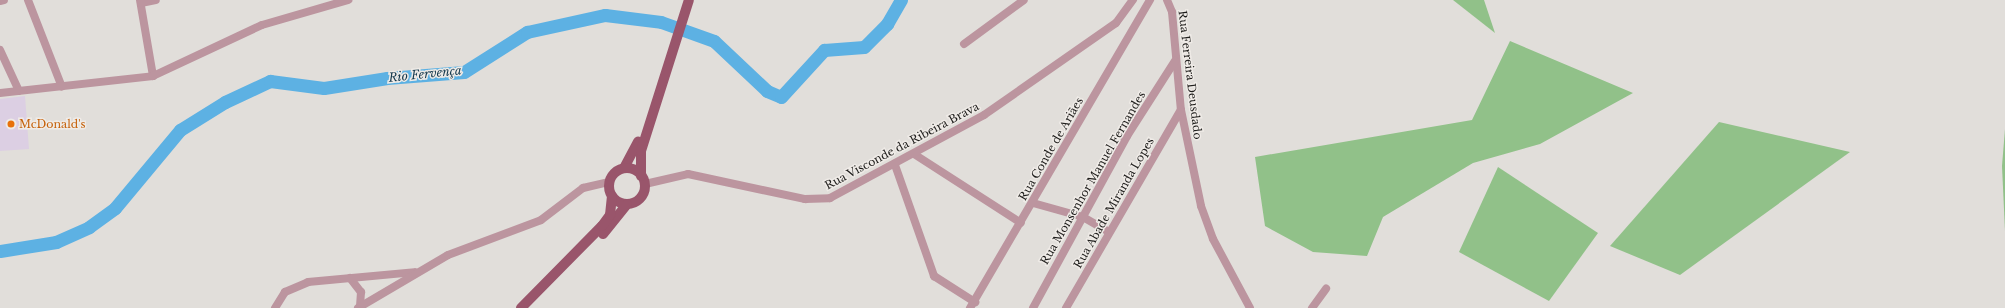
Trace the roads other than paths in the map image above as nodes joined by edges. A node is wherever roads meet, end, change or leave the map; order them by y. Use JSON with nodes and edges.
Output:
{"nodes":[{"id":1,"x":4,"y":0,"type":"edge"},
{"id":2,"x":28,"y":0,"type":"edge"},
{"id":3,"x":156,"y":0,"type":"edge"},
{"id":4,"x":348,"y":0,"type":"edge"},
{"id":5,"x":685,"y":0,"type":"edge"},
{"id":6,"x":690,"y":0,"type":"edge"},
{"id":7,"x":1024,"y":0,"type":"edge"},
{"id":8,"x":1133,"y":0,"type":"edge"},
{"id":9,"x":1150,"y":0,"type":"edge"},
{"id":10,"x":1167,"y":0,"type":"edge"},
{"id":11,"x":0,"y":1,"type":"edge"},
{"id":12,"x":140,"y":2,"type":"edge"},
{"id":13,"x":1146,"y":8,"type":"junction"},
{"id":14,"x":1123,"y":16,"type":"junction"},
{"id":15,"x":1137,"y":22,"type":"junction"},
{"id":16,"x":964,"y":44,"type":"dead end"},
{"id":17,"x":0,"y":50,"type":"edge"},
{"id":18,"x":1175,"y":61,"type":"junction"},
{"id":19,"x":664,"y":70,"type":"junction"},
{"id":20,"x":153,"y":76,"type":"junction"},
{"id":21,"x":62,"y":87,"type":"junction"},
{"id":22,"x":19,"y":91,"type":"junction"},
{"id":23,"x":0,"y":93,"type":"edge"},
{"id":24,"x":1181,"y":110,"type":"junction"},
{"id":25,"x":914,"y":154,"type":"junction"},
{"id":26,"x":895,"y":165,"type":"junction"},
{"id":27,"x":624,"y":168,"type":"junction"},
{"id":28,"x":643,"y":180,"type":"junction"},
{"id":29,"x":609,"y":182,"type":"junction"},
{"id":30,"x":612,"y":196,"type":"junction"},
{"id":31,"x":1033,"y":203,"type":"junction"},
{"id":32,"x":627,"y":204,"type":"junction"},
{"id":33,"x":1083,"y":217,"type":"junction"},
{"id":34,"x":1022,"y":222,"type":"junction"},
{"id":35,"x":1109,"y":232,"type":"junction"},
{"id":36,"x":420,"y":271,"type":"junction"},
{"id":37,"x":350,"y":278,"type":"junction"},
{"id":38,"x":1326,"y":290,"type":"dead end"},
{"id":39,"x":972,"y":305,"type":"edge"},
{"id":40,"x":359,"y":307,"type":"edge"},
{"id":41,"x":275,"y":308,"type":"edge"},
{"id":42,"x":521,"y":308,"type":"edge"},
{"id":43,"x":527,"y":308,"type":"edge"},
{"id":44,"x":1033,"y":308,"type":"edge"},
{"id":45,"x":1066,"y":308,"type":"edge"},
{"id":46,"x":1250,"y":308,"type":"edge"},
{"id":47,"x":1312,"y":308,"type":"edge"}],
"edges":[{"from":1,"to":11,"type":"street"},
{"from":2,"to":21,"type":"street"},
{"from":3,"to":12,"type":"street"},
{"from":4,"to":20,"type":"street"},
{"from":5,"to":19,"type":"main road"},
{"from":6,"to":19,"type":"main road"},
{"from":7,"to":16,"type":"street"},
{"from":8,"to":13,"type":"street","name":"Rua Visconde da Ribeira Brava"},
{"from":8,"to":14,"type":"street","name":"Rua Visconde da Ribeira Brava"},
{"from":9,"to":13,"type":"street","name":"Rua Conde de Ariães"},
{"from":10,"to":18,"type":"street","name":"Rua Ferreira Deusdado"},
{"from":12,"to":20,"type":"street"},
{"from":13,"to":15,"type":"street","name":"Rua Conde de Ariães"},
{"from":14,"to":15,"type":"street"},
{"from":14,"to":25,"type":"street","name":"Rua Visconde da Ribeira Brava"},
{"from":15,"to":31,"type":"street","name":"Rua Conde de Ariães"},
{"from":17,"to":22,"type":"street"},
{"from":18,"to":24,"type":"street","name":"Rua Ferreira Deusdado"},
{"from":18,"to":33,"type":"street","name":"Rua Monsenhor Manuel Fernandes"},
{"from":19,"to":27,"type":"main road"},
{"from":19,"to":28,"type":"main road"},
{"from":20,"to":21,"type":"street"},
{"from":21,"to":22,"type":"street"},
{"from":22,"to":23,"type":"street"},
{"from":24,"to":35,"type":"street","name":"Rua Abade Miranda Lopes"},
{"from":24,"to":46,"type":"street","name":"Rua Ferreira Deusdado"},
{"from":25,"to":26,"type":"street","name":"Rua Visconde da Ribeira Brava"},
{"from":25,"to":34,"type":"street"},
{"from":26,"to":28,"type":"street","name":"Rua Visconde da Ribeira Brava"},
{"from":26,"to":39,"type":"street"},
{"from":27,"to":28,"type":"main road"},
{"from":27,"to":29,"type":"main road"},
{"from":28,"to":32,"type":"main road"},
{"from":29,"to":30,"type":"main road"},
{"from":29,"to":36,"type":"street"},
{"from":30,"to":32,"type":"main road"},
{"from":30,"to":42,"type":"main road"},
{"from":31,"to":33,"type":"street"},
{"from":31,"to":34,"type":"street","name":"Rua Conde de Ariães"},
{"from":32,"to":43,"type":"main road"},
{"from":33,"to":35,"type":"street"},
{"from":33,"to":44,"type":"street","name":"Rua Monsenhor Manuel Fernandes"},
{"from":34,"to":39,"type":"street","name":"Rua Conde de Ariães"},
{"from":35,"to":45,"type":"street","name":"Rua Abade Miranda Lopes"},
{"from":36,"to":37,"type":"street"},
{"from":36,"to":40,"type":"street"},
{"from":37,"to":40,"type":"street"},
{"from":37,"to":41,"type":"street"},
{"from":38,"to":47,"type":"street"}]}
